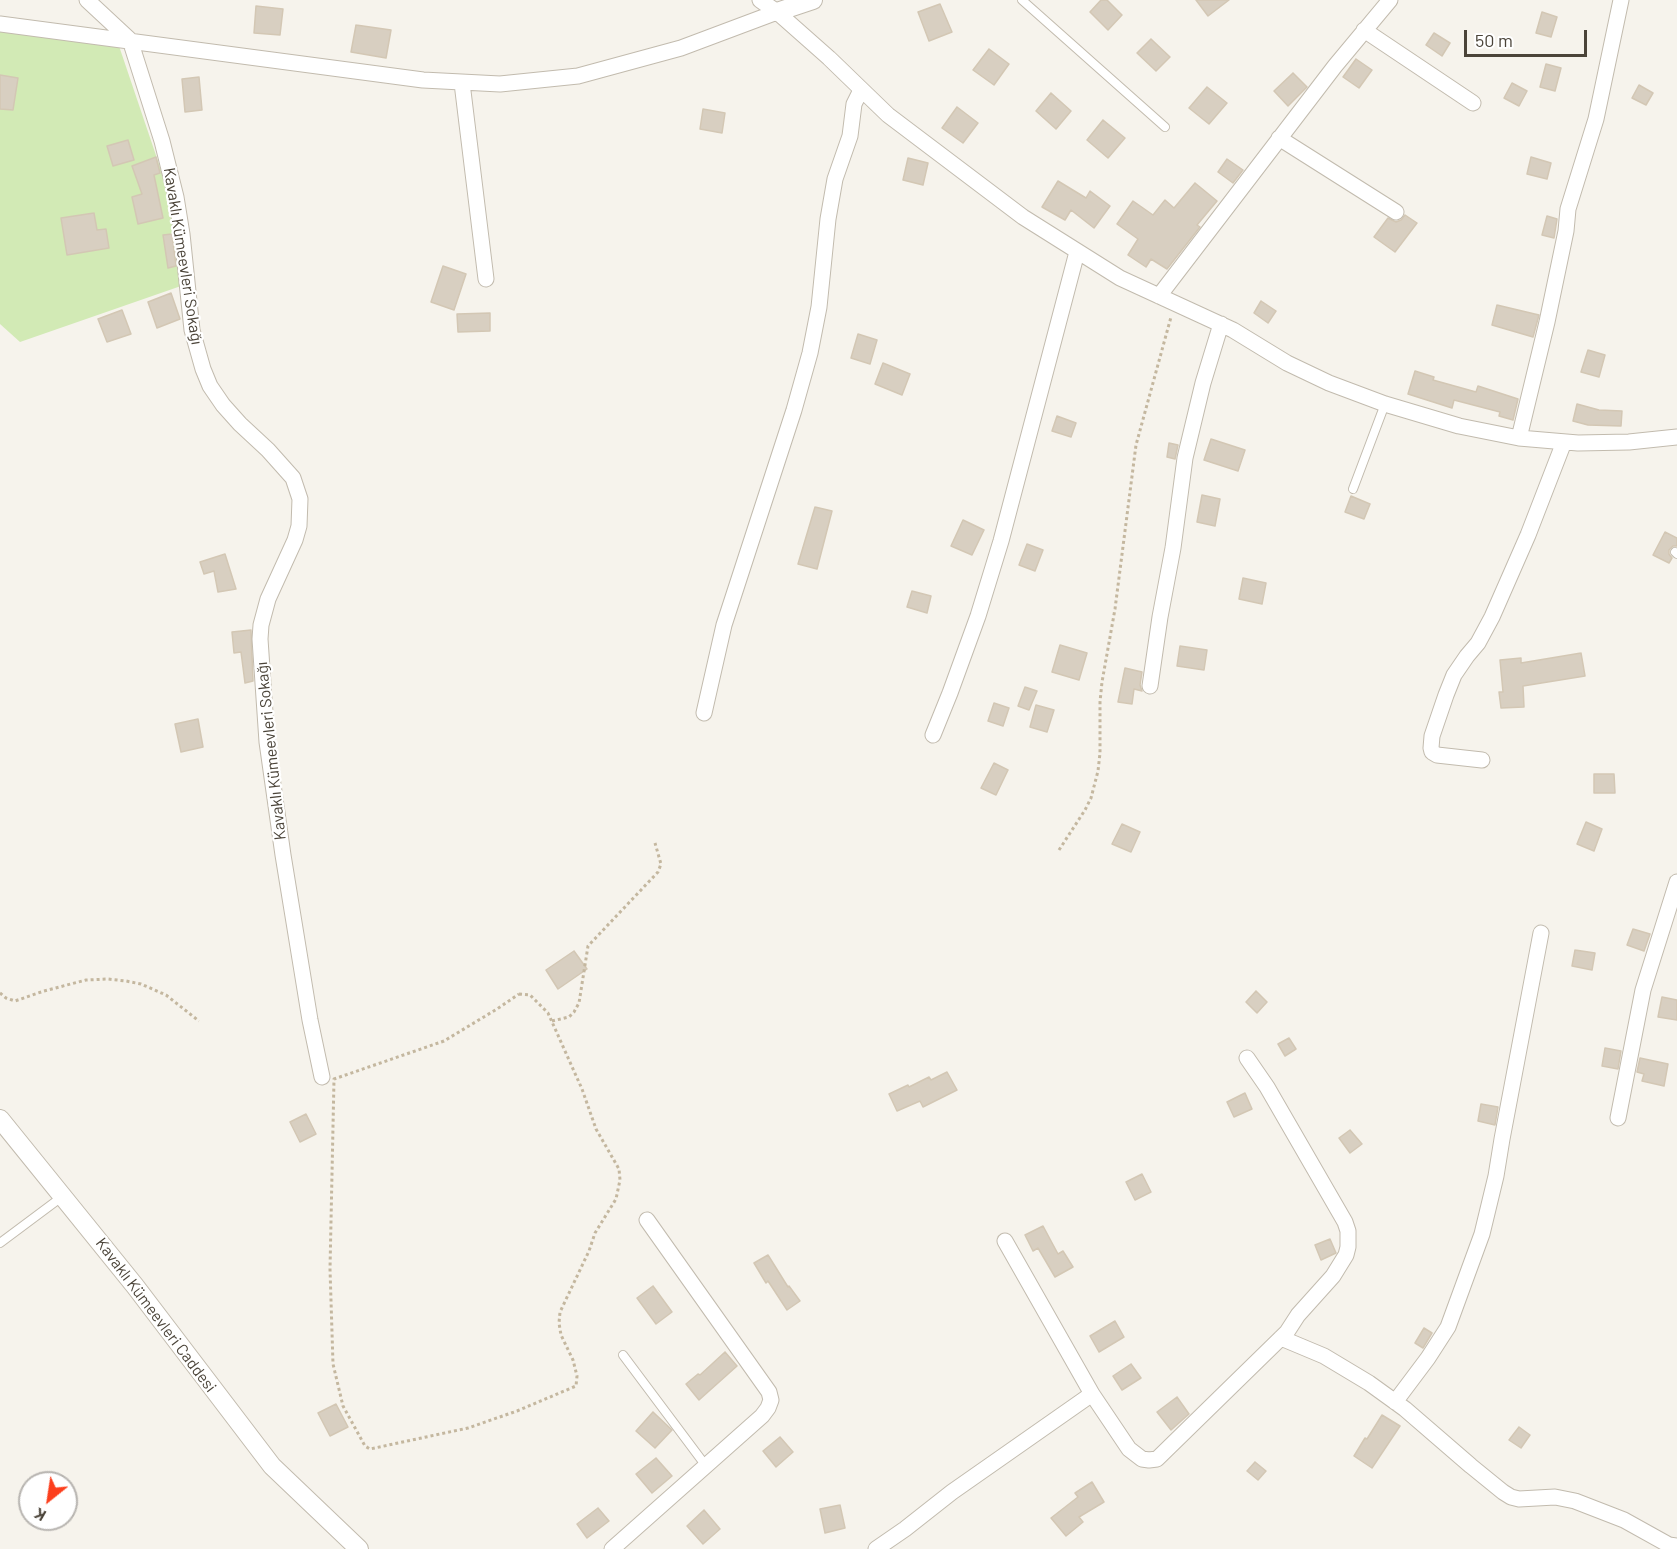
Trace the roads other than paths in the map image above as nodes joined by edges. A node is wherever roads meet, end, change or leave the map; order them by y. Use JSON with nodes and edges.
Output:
{"nodes":[{"id":1,"x":87,"y":0,"type":"edge"},
{"id":2,"x":760,"y":0,"type":"edge"},
{"id":3,"x":810,"y":0,"type":"edge"},
{"id":4,"x":1022,"y":0,"type":"edge"},
{"id":5,"x":1390,"y":0,"type":"edge"},
{"id":6,"x":1621,"y":0,"type":"edge"},
{"id":7,"x":777,"y":12,"type":"junction"},
{"id":8,"x":0,"y":24,"type":"edge"},
{"id":9,"x":1364,"y":30,"type":"junction"},
{"id":10,"x":130,"y":40,"type":"junction"},
{"id":11,"x":462,"y":83,"type":"junction"},
{"id":12,"x":861,"y":90,"type":"junction"},
{"id":13,"x":1473,"y":103,"type":"dead end"},
{"id":14,"x":1165,"y":127,"type":"dead end"},
{"id":15,"x":1279,"y":138,"type":"junction"},
{"id":16,"x":1396,"y":212,"type":"dead end"},
{"id":17,"x":1077,"y":252,"type":"junction"},
{"id":18,"x":486,"y":279,"type":"dead end"},
{"id":19,"x":1159,"y":296,"type":"junction"},
{"id":20,"x":1221,"y":324,"type":"junction"},
{"id":21,"x":1384,"y":404,"type":"junction"},
{"id":22,"x":1677,"y":437,"type":"edge"},
{"id":23,"x":1519,"y":438,"type":"junction"},
{"id":24,"x":1564,"y":442,"type":"junction"},
{"id":25,"x":1353,"y":489,"type":"dead end"},
{"id":26,"x":1150,"y":686,"type":"dead end"},
{"id":27,"x":704,"y":713,"type":"dead end"},
{"id":28,"x":933,"y":735,"type":"dead end"},
{"id":29,"x":1482,"y":760,"type":"dead end"},
{"id":30,"x":1677,"y":882,"type":"edge"},
{"id":31,"x":1541,"y":933,"type":"dead end"},
{"id":32,"x":1247,"y":1058,"type":"dead end"},
{"id":33,"x":322,"y":1077,"type":"dead end"},
{"id":34,"x":1618,"y":1118,"type":"dead end"},
{"id":35,"x":0,"y":1119,"type":"edge"},
{"id":36,"x":63,"y":1196,"type":"junction"},
{"id":37,"x":647,"y":1220,"type":"dead end"},
{"id":38,"x":1005,"y":1241,"type":"dead end"},
{"id":39,"x":0,"y":1243,"type":"edge"},
{"id":40,"x":1281,"y":1338,"type":"junction"},
{"id":41,"x":623,"y":1355,"type":"dead end"},
{"id":42,"x":1092,"y":1394,"type":"junction"},
{"id":43,"x":1395,"y":1402,"type":"junction"},
{"id":44,"x":705,"y":1466,"type":"junction"},
{"id":45,"x":1677,"y":1546,"type":"edge"},
{"id":46,"x":359,"y":1549,"type":"edge"},
{"id":47,"x":612,"y":1549,"type":"edge"},
{"id":48,"x":876,"y":1549,"type":"edge"}],
"edges":[{"from":1,"to":10,"type":"street","name":"Kavaklı Kümeevleri Sokağı"},
{"from":2,"to":7,"type":"street"},
{"from":3,"to":7,"type":"street"},
{"from":4,"to":14,"type":"lane"},
{"from":5,"to":9,"type":"street"},
{"from":6,"to":23,"type":"street"},
{"from":7,"to":11,"type":"street"},
{"from":7,"to":12,"type":"street"},
{"from":8,"to":10,"type":"street"},
{"from":9,"to":13,"type":"street"},
{"from":9,"to":15,"type":"street"},
{"from":10,"to":11,"type":"street"},
{"from":10,"to":33,"type":"street","name":"Kavaklı Kümeevleri Sokağı"},
{"from":11,"to":18,"type":"street"},
{"from":12,"to":17,"type":"street"},
{"from":12,"to":27,"type":"street"},
{"from":15,"to":16,"type":"street"},
{"from":15,"to":19,"type":"street"},
{"from":17,"to":19,"type":"street"},
{"from":17,"to":28,"type":"street"},
{"from":19,"to":20,"type":"street"},
{"from":20,"to":21,"type":"street"},
{"from":20,"to":26,"type":"street"},
{"from":21,"to":23,"type":"street"},
{"from":21,"to":25,"type":"lane"},
{"from":22,"to":24,"type":"street"},
{"from":23,"to":24,"type":"street"},
{"from":24,"to":29,"type":"street"},
{"from":30,"to":34,"type":"street"},
{"from":31,"to":43,"type":"street"},
{"from":32,"to":40,"type":"street"},
{"from":35,"to":36,"type":"street","name":"Kavaklı Kümeevleri Caddesi"},
{"from":36,"to":39,"type":"lane"},
{"from":36,"to":46,"type":"street","name":"Kavaklı Kümeevleri Caddesi"},
{"from":37,"to":44,"type":"street"},
{"from":38,"to":42,"type":"street"},
{"from":40,"to":42,"type":"street"},
{"from":40,"to":43,"type":"street"},
{"from":41,"to":44,"type":"lane"},
{"from":42,"to":48,"type":"street"},
{"from":43,"to":45,"type":"street"},
{"from":44,"to":47,"type":"street"}]}
